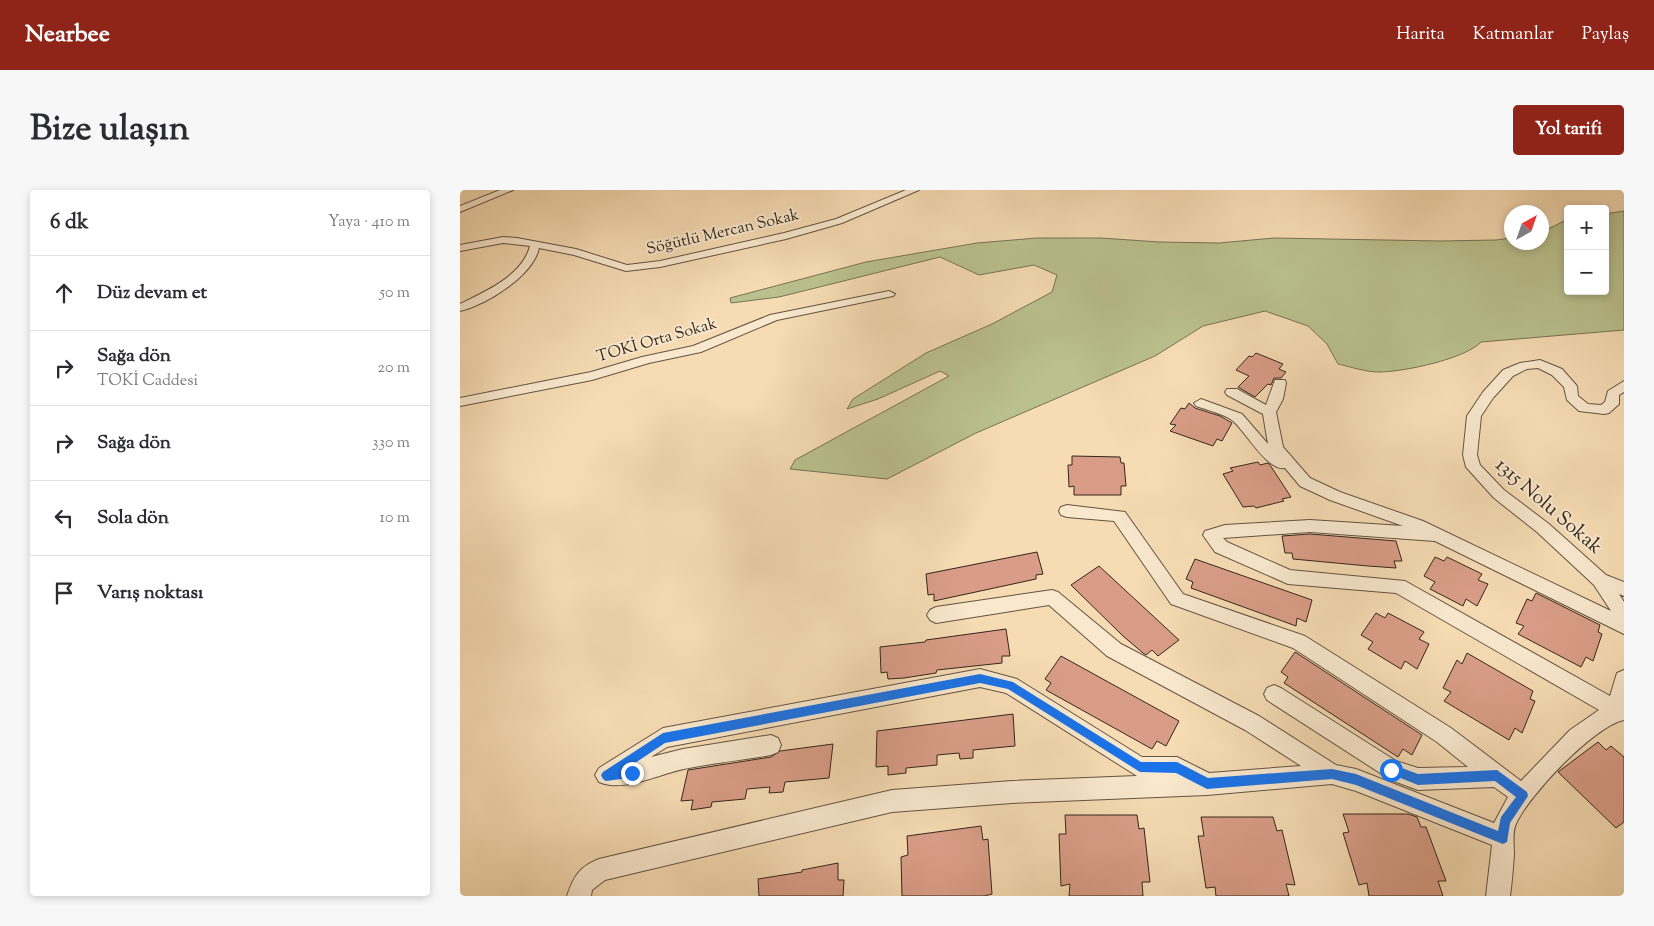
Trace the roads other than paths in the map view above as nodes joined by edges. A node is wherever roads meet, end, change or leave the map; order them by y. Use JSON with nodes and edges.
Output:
{"nodes":[{"id":1,"x":508,"y":190,"type":"edge"},
{"id":2,"x":914,"y":190,"type":"edge"},
{"id":3,"x":460,"y":209,"type":"edge"},
{"id":4,"x":535,"y":245,"type":"junction"},
{"id":5,"x":460,"y":248,"type":"edge"},
{"id":6,"x":889,"y":294,"type":"dead end"},
{"id":7,"x":460,"y":308,"type":"edge"},
{"id":8,"x":573,"y":380,"type":"junction"},
{"id":9,"x":1280,"y":384,"type":"dead end"},
{"id":10,"x":1624,"y":385,"type":"edge"},
{"id":11,"x":1232,"y":392,"type":"dead end"},
{"id":12,"x":576,"y":394,"type":"dead end"},
{"id":13,"x":460,"y":402,"type":"edge"},
{"id":14,"x":1201,"y":403,"type":"dead end"},
{"id":15,"x":1269,"y":412,"type":"junction"},
{"id":16,"x":1305,"y":482,"type":"junction"},
{"id":17,"x":1067,"y":511,"type":"dead end"},
{"id":18,"x":1439,"y":536,"type":"junction"},
{"id":19,"x":1600,"y":580,"type":"junction"},
{"id":20,"x":1624,"y":589,"type":"edge"},
{"id":21,"x":936,"y":615,"type":"dead end"},
{"id":22,"x":1624,"y":617,"type":"edge"},
{"id":23,"x":1624,"y":626,"type":"edge"},
{"id":24,"x":1624,"y":679,"type":"edge"},
{"id":25,"x":1274,"y":694,"type":"dead end"},
{"id":26,"x":1620,"y":710,"type":"edge"},
{"id":27,"x":771,"y":745,"type":"dead end"},
{"id":28,"x":1332,"y":774,"type":"junction"},
{"id":29,"x":1497,"y":776,"type":"junction"},
{"id":30,"x":1207,"y":784,"type":"junction"},
{"id":31,"x":1523,"y":796,"type":"junction"},
{"id":32,"x":1503,"y":838,"type":"junction"},
{"id":33,"x":580,"y":896,"type":"edge"},
{"id":34,"x":1498,"y":896,"type":"edge"}],
"edges":[{"from":1,"to":3,"type":"street"},
{"from":2,"to":4,"type":"street","name":"Söğütlü Mercan Sokak"},
{"from":4,"to":5,"type":"street"},
{"from":4,"to":7,"type":"street"},
{"from":6,"to":8,"type":"street","name":"TOKİ Orta Sokak"},
{"from":8,"to":12,"type":"street"},
{"from":8,"to":13,"type":"street","name":"TOKİ Orta Sokak"},
{"from":9,"to":15,"type":"street"},
{"from":10,"to":19,"type":"street","name":"1315 Nolu Sokak"},
{"from":11,"to":15,"type":"street"},
{"from":14,"to":16,"type":"street"},
{"from":15,"to":16,"type":"street"},
{"from":16,"to":18,"type":"street"},
{"from":17,"to":29,"type":"street"},
{"from":18,"to":23,"type":"street"},
{"from":18,"to":26,"type":"street"},
{"from":19,"to":20,"type":"street"},
{"from":19,"to":22,"type":"street","name":"1315 Nolu Sokak"},
{"from":21,"to":28,"type":"street"},
{"from":24,"to":26,"type":"street"},
{"from":25,"to":29,"type":"street"},
{"from":26,"to":31,"type":"street"},
{"from":27,"to":30,"type":"street"},
{"from":28,"to":30,"type":"street"},
{"from":28,"to":32,"type":"street"},
{"from":29,"to":31,"type":"street"},
{"from":30,"to":33,"type":"street"},
{"from":31,"to":32,"type":"street"},
{"from":32,"to":34,"type":"street"}]}
